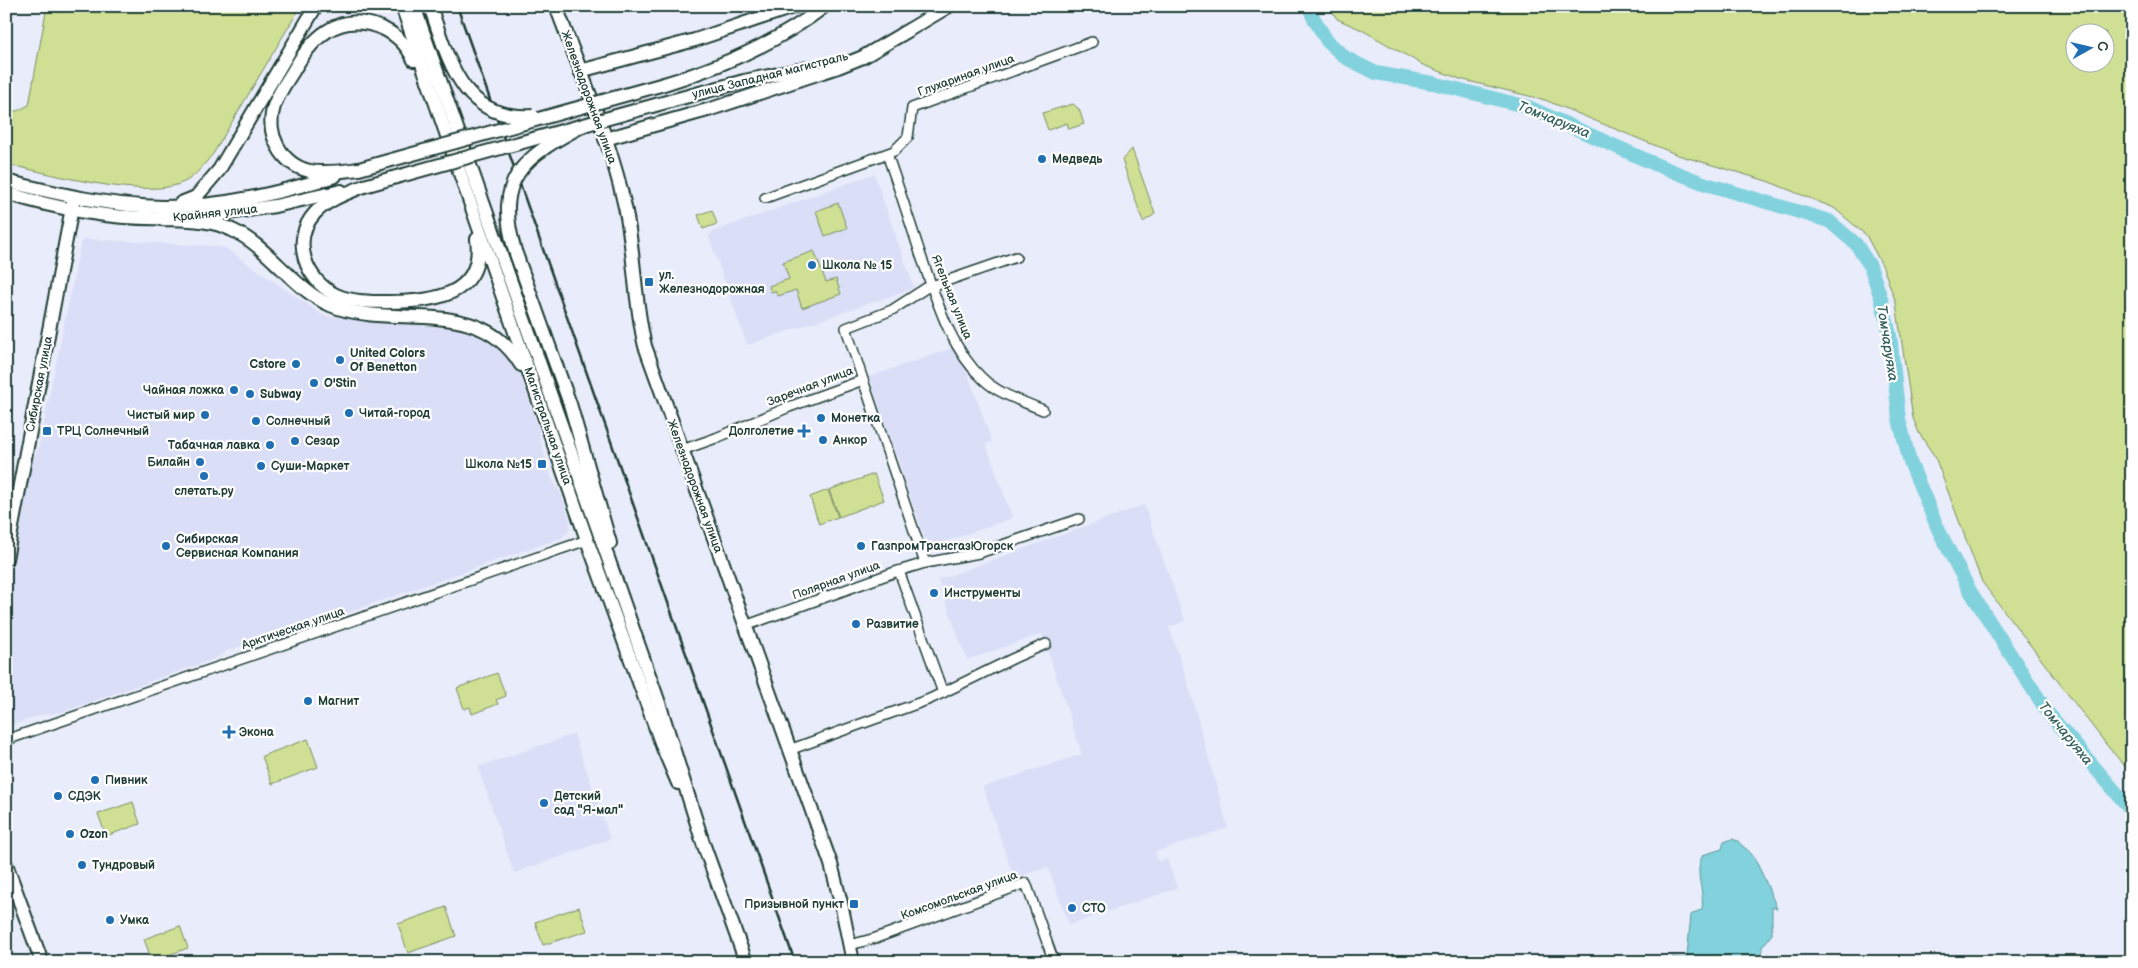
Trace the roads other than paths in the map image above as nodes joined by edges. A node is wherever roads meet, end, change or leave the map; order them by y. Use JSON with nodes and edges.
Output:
{"nodes":[{"id":1,"x":316,"y":6,"type":"edge"},
{"id":2,"x":402,"y":6,"type":"edge"},
{"id":3,"x":414,"y":6,"type":"edge"},
{"id":4,"x":430,"y":6,"type":"edge"},
{"id":5,"x":556,"y":6,"type":"edge"},
{"id":6,"x":796,"y":6,"type":"edge"},
{"id":7,"x":825,"y":6,"type":"edge"},
{"id":8,"x":949,"y":6,"type":"edge"},
{"id":9,"x":908,"y":30,"type":"junction"},
{"id":10,"x":1092,"y":42,"type":"dead end"},
{"id":11,"x":580,"y":70,"type":"junction"},
{"id":12,"x":568,"y":111,"type":"junction"},
{"id":13,"x":584,"y":125,"type":"junction"},
{"id":14,"x":444,"y":128,"type":"junction"},
{"id":15,"x":606,"y":139,"type":"junction"},
{"id":16,"x":887,"y":154,"type":"junction"},
{"id":17,"x":359,"y":169,"type":"junction"},
{"id":18,"x":459,"y":172,"type":"junction"},
{"id":19,"x":6,"y":181,"type":"edge"},
{"id":20,"x":364,"y":186,"type":"junction"},
{"id":21,"x":6,"y":193,"type":"edge"},
{"id":22,"x":765,"y":198,"type":"dead end"},
{"id":23,"x":73,"y":203,"type":"junction"},
{"id":24,"x":162,"y":213,"type":"junction"},
{"id":25,"x":1016,"y":257,"type":"dead end"},
{"id":26,"x":932,"y":286,"type":"junction"},
{"id":27,"x":863,"y":380,"type":"junction"},
{"id":28,"x":538,"y":398,"type":"junction"},
{"id":29,"x":1042,"y":410,"type":"dead end"},
{"id":30,"x":682,"y":450,"type":"junction"},
{"id":31,"x":1079,"y":519,"type":"dead end"},
{"id":32,"x":587,"y":540,"type":"junction"},
{"id":33,"x":6,"y":559,"type":"edge"},
{"id":34,"x":925,"y":562,"type":"junction"},
{"id":35,"x":899,"y":571,"type":"junction"},
{"id":36,"x":745,"y":626,"type":"junction"},
{"id":37,"x":1046,"y":644,"type":"dead end"},
{"id":38,"x":943,"y":693,"type":"junction"},
{"id":39,"x":660,"y":706,"type":"junction"},
{"id":40,"x":6,"y":740,"type":"edge"},
{"id":41,"x":789,"y":750,"type":"junction"},
{"id":42,"x":703,"y":843,"type":"junction"},
{"id":43,"x":6,"y":864,"type":"edge"},
{"id":44,"x":850,"y":945,"type":"junction"},
{"id":45,"x":42,"y":962,"type":"edge"},
{"id":46,"x":746,"y":962,"type":"edge"},
{"id":47,"x":853,"y":962,"type":"edge"},
{"id":48,"x":1054,"y":962,"type":"edge"}],
"edges":[{"from":1,"to":24,"type":"main road"},
{"from":2,"to":14,"type":"main road","name":"Магистральная улица"},
{"from":3,"to":39,"type":"main road","name":"Магистральная улица"},
{"from":4,"to":12,"type":"main road","bridge":true},
{"from":5,"to":11,"type":"main road","name":"Железнодорожная улица"},
{"from":6,"to":11,"type":"main road"},
{"from":7,"to":12,"type":"main road","name":"улица Западная магистраль","bridge":true},
{"from":8,"to":9,"type":"main road","name":"улица Западная магистраль"},
{"from":9,"to":13,"type":"main road","name":"улица Западная магистраль","bridge":true},
{"from":9,"to":15,"type":"main road"},
{"from":10,"to":16,"type":"street","name":"Глухариная улица"},
{"from":11,"to":15,"type":"main road","name":"Железнодорожная улица"},
{"from":12,"to":17,"type":"main road","bridge":true},
{"from":13,"to":20,"type":"main road","name":"улица Западная магистраль","bridge":true},
{"from":13,"to":39,"type":"main road","bridge":true},
{"from":14,"to":17,"type":"main road"},
{"from":14,"to":18,"type":"main road","name":"Магистральная улица"},
{"from":15,"to":30,"type":"main road","name":"Железнодорожная улица"},
{"from":16,"to":22,"type":"street","name":"Глухариная улица"},
{"from":16,"to":26,"type":"street","name":"Ягельная улица"},
{"from":17,"to":24,"type":"main road","name":"Крайняя улица"},
{"from":18,"to":20,"type":"main road"},
{"from":18,"to":28,"type":"main road","name":"Магистральная улица"},
{"from":19,"to":23,"type":"main road","name":"Крайняя улица"},
{"from":20,"to":24,"type":"main road","name":"Крайняя улица"},
{"from":21,"to":23,"type":"main road","name":"Крайняя улица"},
{"from":23,"to":24,"type":"main road","name":"Крайняя улица"},
{"from":23,"to":33,"type":"main road","name":"Сибирская улица"},
{"from":24,"to":28,"type":"main road"},
{"from":25,"to":26,"type":"street","name":"Заречная улица"},
{"from":26,"to":27,"type":"street","name":"Заречная улица"},
{"from":26,"to":29,"type":"street","name":"Ягельная улица"},
{"from":27,"to":30,"type":"street","name":"Заречная улица"},
{"from":27,"to":34,"type":"street"},
{"from":28,"to":32,"type":"main road","name":"Магистральная улица"},
{"from":30,"to":36,"type":"main road","name":"Железнодорожная улица"},
{"from":31,"to":34,"type":"street","name":"Полярная улица"},
{"from":32,"to":40,"type":"street","name":"Арктическая улица"},
{"from":32,"to":42,"type":"main road","name":"Магистральная улица"},
{"from":34,"to":35,"type":"street","name":"Полярная улица"},
{"from":35,"to":36,"type":"street","name":"Полярная улица"},
{"from":35,"to":38,"type":"street"},
{"from":36,"to":41,"type":"main road","name":"Железнодорожная улица"},
{"from":37,"to":38,"type":"street"},
{"from":38,"to":41,"type":"street"},
{"from":39,"to":42,"type":"main road","name":"Магистральная улица"},
{"from":41,"to":44,"type":"main road","name":"Железнодорожная улица"},
{"from":42,"to":46,"type":"main road","name":"Магистральная улица"},
{"from":43,"to":45,"type":"main road"},
{"from":44,"to":47,"type":"main road","name":"Железнодорожная улица"},
{"from":44,"to":48,"type":"street","name":"Комсомольская улица"}]}
